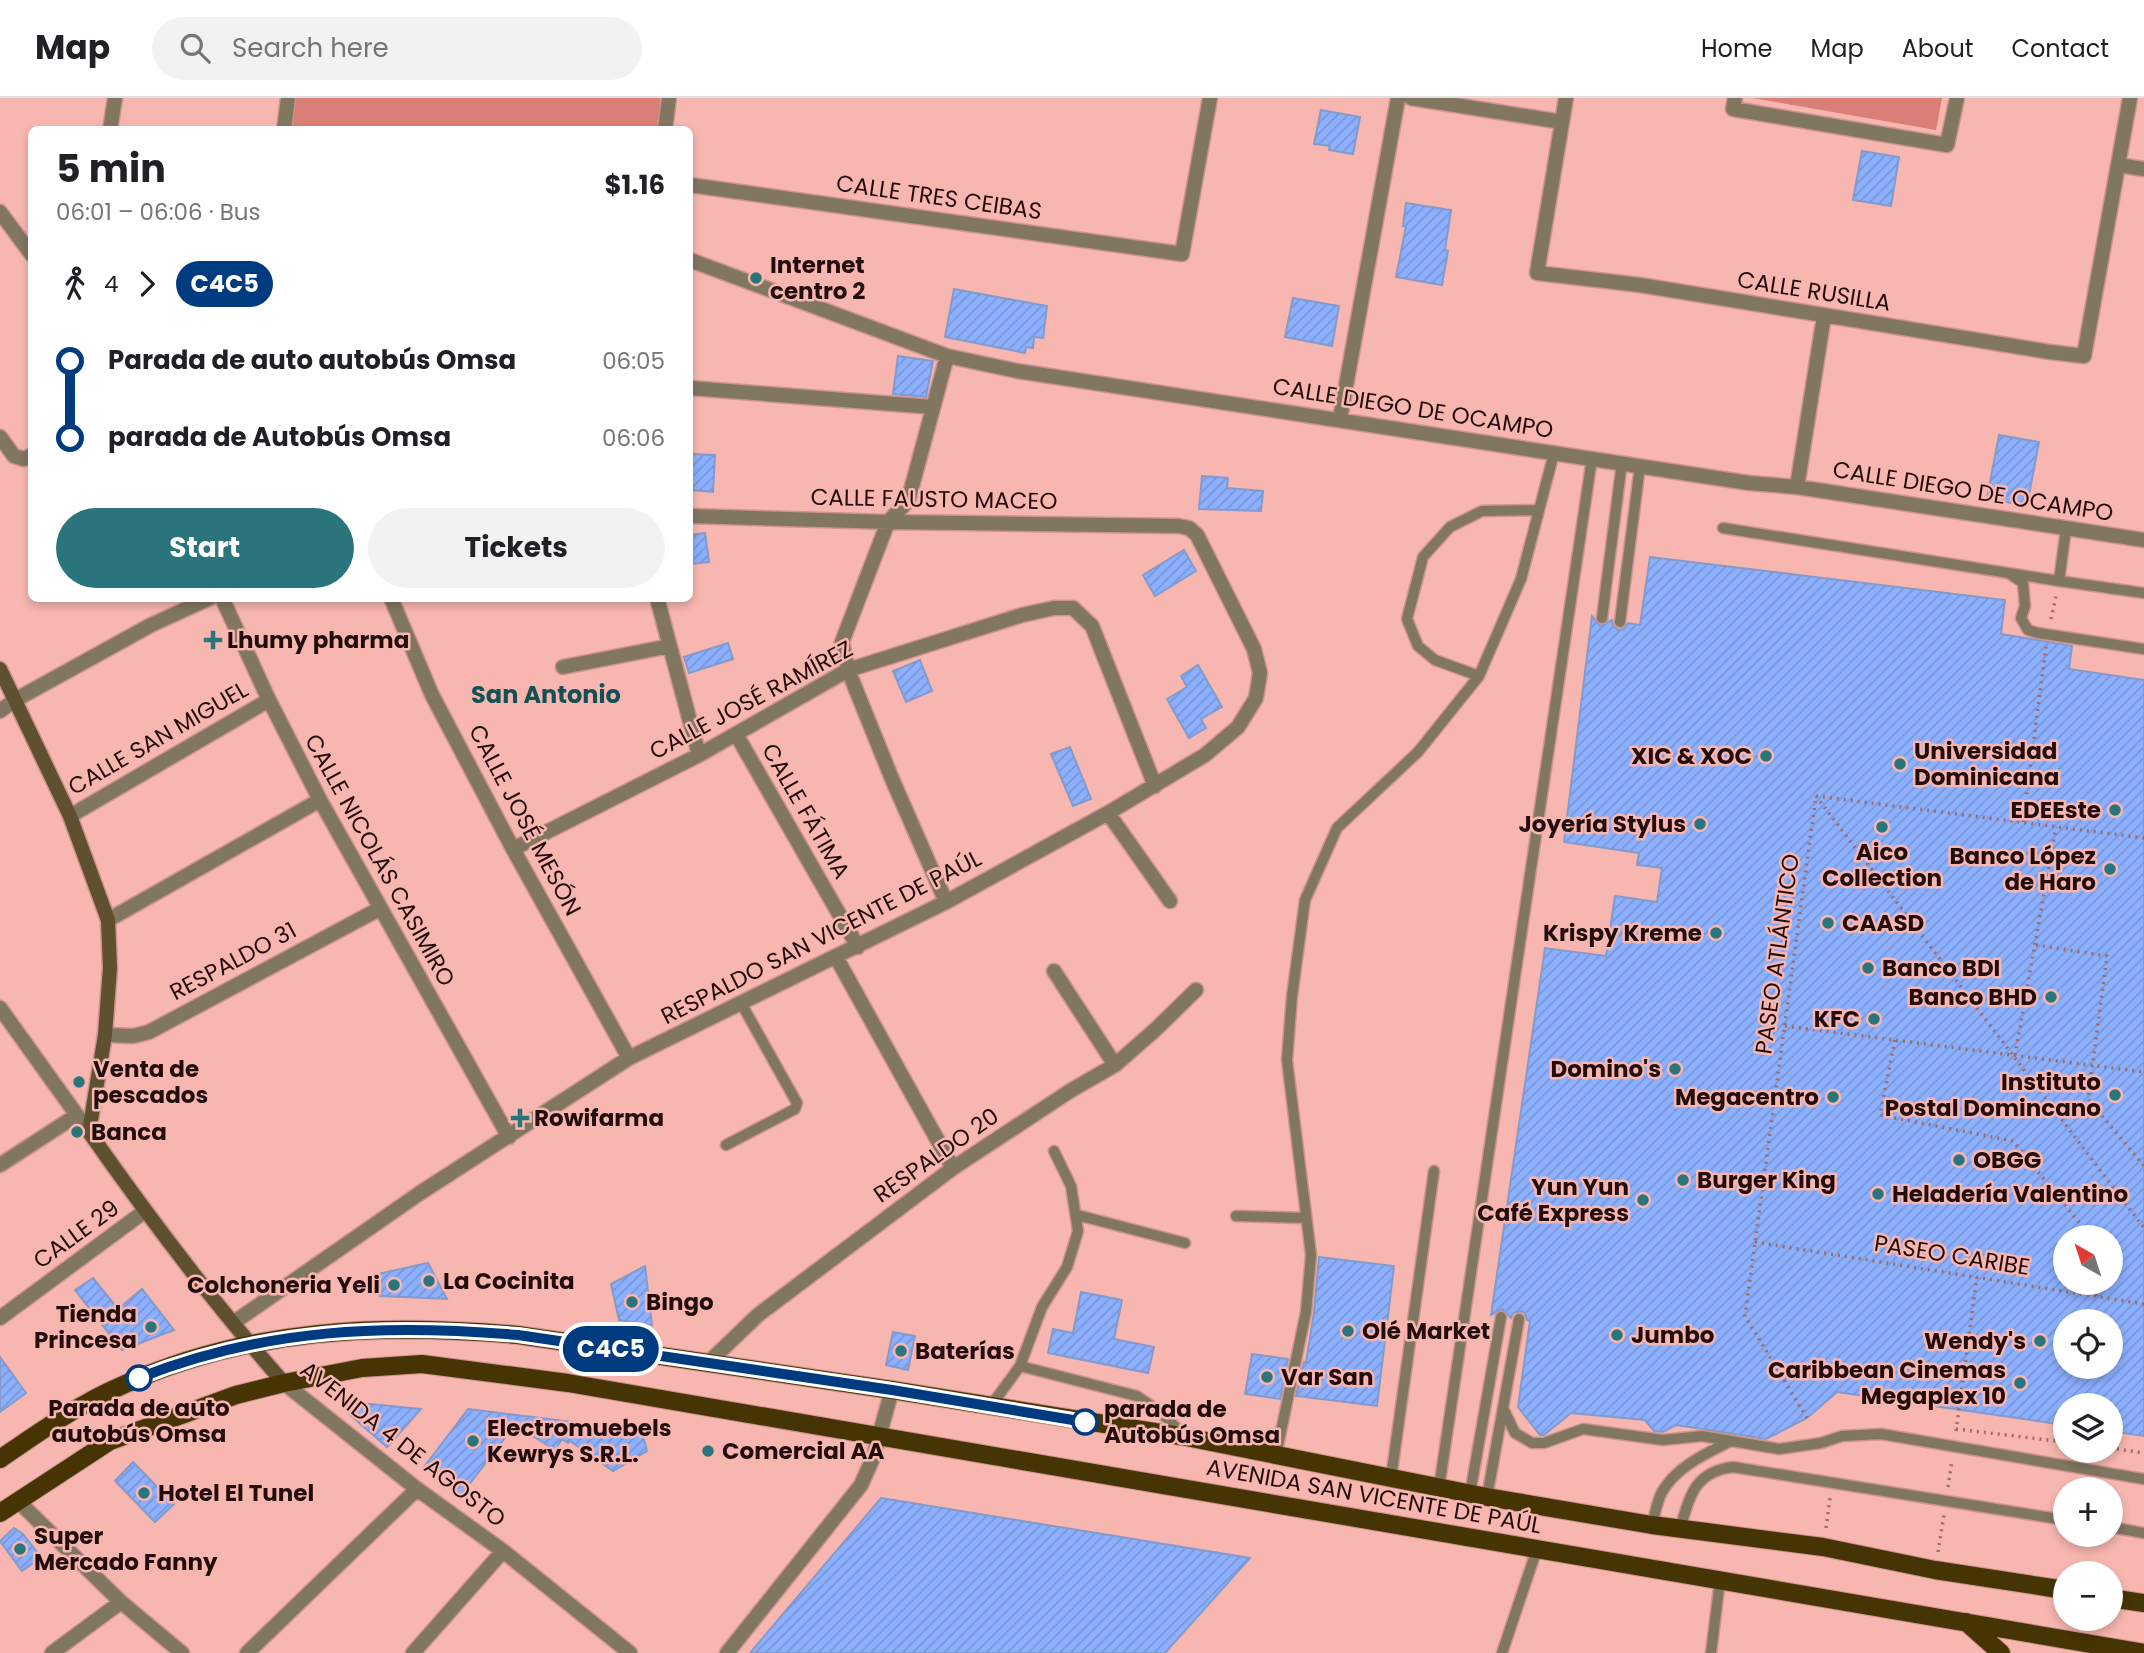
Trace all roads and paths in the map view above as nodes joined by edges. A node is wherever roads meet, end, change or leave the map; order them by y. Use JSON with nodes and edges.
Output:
{"nodes":[{"id":1,"x":115,"y":98,"type":"edge"},
{"id":2,"x":288,"y":98,"type":"edge"},
{"id":3,"x":669,"y":98,"type":"edge"},
{"id":4,"x":1210,"y":98,"type":"edge"},
{"id":5,"x":1398,"y":98,"type":"edge"},
{"id":6,"x":1410,"y":98,"type":"edge"},
{"id":7,"x":1566,"y":98,"type":"edge"},
{"id":8,"x":1957,"y":98,"type":"edge"},
{"id":9,"x":2130,"y":98,"type":"edge"},
{"id":10,"x":1734,"y":104,"type":"edge"},
{"id":11,"x":1562,"y":122,"type":"junction"},
{"id":12,"x":111,"y":126,"type":"edge"},
{"id":13,"x":284,"y":126,"type":"edge"},
{"id":14,"x":666,"y":126,"type":"edge"},
{"id":15,"x":2119,"y":165,"type":"junction"},
{"id":16,"x":2144,"y":169,"type":"edge"},
{"id":17,"x":693,"y":185,"type":"edge"},
{"id":18,"x":0,"y":212,"type":"edge"},
{"id":19,"x":28,"y":250,"type":"edge"},
{"id":20,"x":693,"y":261,"type":"edge"},
{"id":21,"x":1824,"y":316,"type":"junction"},
{"id":22,"x":947,"y":356,"type":"junction"},
{"id":23,"x":693,"y":388,"type":"edge"},
{"id":24,"x":933,"y":407,"type":"junction"},
{"id":25,"x":1340,"y":419,"type":"junction"},
{"id":26,"x":0,"y":437,"type":"edge"},
{"id":27,"x":1554,"y":453,"type":"junction"},
{"id":28,"x":28,"y":457,"type":"edge"},
{"id":29,"x":1592,"y":458,"type":"junction"},
{"id":30,"x":1622,"y":462,"type":"junction"},
{"id":31,"x":1640,"y":466,"type":"junction"},
{"id":32,"x":1797,"y":487,"type":"junction"},
{"id":33,"x":1539,"y":510,"type":"junction"},
{"id":34,"x":693,"y":516,"type":"edge"},
{"id":35,"x":888,"y":522,"type":"junction"},
{"id":36,"x":1178,"y":526,"type":"joint"},
{"id":37,"x":1723,"y":528,"type":"dead end"},
{"id":38,"x":2066,"y":529,"type":"junction"},
{"id":39,"x":2144,"y":540,"type":"edge"},
{"id":40,"x":2007,"y":573,"type":"junction"},
{"id":41,"x":2059,"y":581,"type":"junction"},
{"id":42,"x":2144,"y":593,"type":"edge"},
{"id":43,"x":201,"y":602,"type":"edge"},
{"id":44,"x":224,"y":602,"type":"edge"},
{"id":45,"x":393,"y":602,"type":"edge"},
{"id":46,"x":658,"y":602,"type":"edge"},
{"id":47,"x":1602,"y":618,"type":"dead end"},
{"id":48,"x":1620,"y":622,"type":"dead end"},
{"id":49,"x":2048,"y":635,"type":"junction"},
{"id":50,"x":670,"y":646,"type":"junction"},
{"id":51,"x":2144,"y":649,"type":"edge"},
{"id":52,"x":563,"y":667,"type":"dead end"},
{"id":53,"x":0,"y":669,"type":"edge"},
{"id":54,"x":848,"y":670,"type":"junction"},
{"id":55,"x":1479,"y":677,"type":"junction"},
{"id":56,"x":15,"y":700,"type":"junction"},
{"id":57,"x":269,"y":700,"type":"junction"},
{"id":58,"x":0,"y":711,"type":"edge"},
{"id":59,"x":736,"y":734,"type":"junction"},
{"id":60,"x":699,"y":755,"type":"junction"},
{"id":61,"x":1155,"y":786,"type":"junction"},
{"id":62,"x":1816,"y":796,"type":"junction"},
{"id":63,"x":320,"y":800,"type":"junction"},
{"id":64,"x":1108,"y":813,"type":"junction"},
{"id":65,"x":70,"y":816,"type":"junction"},
{"id":66,"x":2023,"y":822,"type":"junction"},
{"id":67,"x":2056,"y":827,"type":"junction"},
{"id":68,"x":2144,"y":838,"type":"edge"},
{"id":69,"x":513,"y":849,"type":"junction"},
{"id":70,"x":1170,"y":901,"type":"dead end"},
{"id":71,"x":946,"y":902,"type":"junction"},
{"id":72,"x":379,"y":909,"type":"junction"},
{"id":73,"x":108,"y":920,"type":"junction"},
{"id":74,"x":2036,"y":945,"type":"junction"},
{"id":75,"x":858,"y":947,"type":"junction"},
{"id":76,"x":836,"y":957,"type":"junction"},
{"id":77,"x":1054,"y":971,"type":"dead end"},
{"id":78,"x":1196,"y":990,"type":"dead end"},
{"id":79,"x":741,"y":1003,"type":"junction"},
{"id":80,"x":0,"y":1008,"type":"edge"},
{"id":81,"x":1785,"y":1026,"type":"junction"},
{"id":82,"x":105,"y":1035,"type":"junction"},
{"id":83,"x":1895,"y":1040,"type":"junction"},
{"id":84,"x":2015,"y":1055,"type":"junction"},
{"id":85,"x":629,"y":1058,"type":"junction"},
{"id":86,"x":1115,"y":1065,"type":"junction"},
{"id":87,"x":2091,"y":1065,"type":"junction"},
{"id":88,"x":2144,"y":1072,"type":"edge"},
{"id":89,"x":77,"y":1115,"type":"junction"},
{"id":90,"x":89,"y":1132,"type":"junction"},
{"id":91,"x":509,"y":1137,"type":"junction"},
{"id":92,"x":726,"y":1146,"type":"dead end"},
{"id":93,"x":1054,"y":1151,"type":"dead end"},
{"id":94,"x":0,"y":1165,"type":"edge"},
{"id":95,"x":2144,"y":1166,"type":"edge"},
{"id":96,"x":953,"y":1168,"type":"junction"},
{"id":97,"x":1434,"y":1171,"type":"dead end"},
{"id":98,"x":145,"y":1211,"type":"junction"},
{"id":99,"x":1077,"y":1215,"type":"junction"},
{"id":100,"x":1236,"y":1216,"type":"dead end"},
{"id":101,"x":1306,"y":1218,"type":"junction"},
{"id":102,"x":2081,"y":1225,"type":"edge"},
{"id":103,"x":2144,"y":1228,"type":"edge"},
{"id":104,"x":1755,"y":1242,"type":"junction"},
{"id":105,"x":1185,"y":1243,"type":"dead end"},
{"id":106,"x":1977,"y":1277,"type":"junction"},
{"id":107,"x":2096,"y":1296,"type":"joint"},
{"id":108,"x":2144,"y":1304,"type":"edge"},
{"id":109,"x":1501,"y":1317,"type":"dead end"},
{"id":110,"x":0,"y":1318,"type":"edge"},
{"id":111,"x":1519,"y":1319,"type":"dead end"},
{"id":112,"x":233,"y":1323,"type":"junction"},
{"id":113,"x":249,"y":1344,"type":"junction"},
{"id":114,"x":707,"y":1364,"type":"junction"},
{"id":115,"x":1020,"y":1366,"type":"junction"},
{"id":116,"x":284,"y":1383,"type":"junction"},
{"id":117,"x":892,"y":1390,"type":"junction"},
{"id":118,"x":990,"y":1407,"type":"junction"},
{"id":119,"x":1503,"y":1409,"type":"junction"},
{"id":120,"x":1807,"y":1418,"type":"dead end"},
{"id":121,"x":1956,"y":1429,"type":"junction"},
{"id":122,"x":879,"y":1436,"type":"junction"},
{"id":123,"x":1186,"y":1437,"type":"junction"},
{"id":124,"x":2053,"y":1441,"type":"edge"},
{"id":125,"x":1729,"y":1442,"type":"junction"},
{"id":126,"x":1954,"y":1447,"type":"junction"},
{"id":127,"x":2123,"y":1450,"type":"edge"},
{"id":128,"x":2144,"y":1452,"type":"edge"},
{"id":129,"x":1276,"y":1455,"type":"junction"},
{"id":130,"x":0,"y":1459,"type":"edge"},
{"id":131,"x":1391,"y":1478,"type":"junction"},
{"id":132,"x":2144,"y":1479,"type":"edge"},
{"id":133,"x":1833,"y":1484,"type":"junction"},
{"id":134,"x":1439,"y":1488,"type":"junction"},
{"id":135,"x":418,"y":1489,"type":"junction"},
{"id":136,"x":1479,"y":1495,"type":"junction"},
{"id":137,"x":17,"y":1500,"type":"junction"},
{"id":138,"x":1946,"y":1501,"type":"junction"},
{"id":139,"x":0,"y":1513,"type":"edge"},
{"id":140,"x":2053,"y":1518,"type":"edge"},
{"id":141,"x":1652,"y":1525,"type":"junction"},
{"id":142,"x":1680,"y":1529,"type":"junction"},
{"id":143,"x":2123,"y":1529,"type":"edge"},
{"id":144,"x":2144,"y":1532,"type":"edge"},
{"id":145,"x":1823,"y":1548,"type":"junction"},
{"id":146,"x":1537,"y":1549,"type":"junction"},
{"id":147,"x":503,"y":1551,"type":"junction"},
{"id":148,"x":1936,"y":1570,"type":"junction"},
{"id":149,"x":1720,"y":1580,"type":"junction"},
{"id":150,"x":2053,"y":1589,"type":"edge"},
{"id":151,"x":2123,"y":1600,"type":"edge"},
{"id":152,"x":121,"y":1602,"type":"junction"},
{"id":153,"x":2144,"y":1603,"type":"edge"},
{"id":154,"x":1966,"y":1622,"type":"junction"},
{"id":155,"x":419,"y":1651,"type":"edge"},
{"id":156,"x":52,"y":1653,"type":"edge"},
{"id":157,"x":182,"y":1653,"type":"edge"},
{"id":158,"x":247,"y":1653,"type":"edge"},
{"id":159,"x":629,"y":1653,"type":"edge"},
{"id":160,"x":727,"y":1653,"type":"edge"},
{"id":161,"x":1502,"y":1653,"type":"edge"},
{"id":162,"x":1711,"y":1653,"type":"edge"},
{"id":163,"x":2001,"y":1653,"type":"edge"},
{"id":164,"x":2144,"y":1653,"type":"edge"}],
"edges":[{"from":1,"to":12,"type":"street"},
{"from":2,"to":13,"type":"street"},
{"from":3,"to":14,"type":"street"},
{"from":4,"to":17,"type":"street","name":"CALLE TRES CEIBAS"},
{"from":5,"to":25,"type":"street"},
{"from":6,"to":11,"type":"street"},
{"from":7,"to":11,"type":"street"},
{"from":8,"to":10,"type":"street"},
{"from":9,"to":15,"type":"street"},
{"from":11,"to":21,"type":"street","name":"CALLE RUSILLA"},
{"from":15,"to":16,"type":"street"},
{"from":15,"to":21,"type":"street","name":"CALLE RUSILLA"},
{"from":18,"to":19,"type":"street"},
{"from":20,"to":22,"type":"street","name":"CALLE DIEGO DE OCAMPO"},
{"from":21,"to":32,"type":"street"},
{"from":22,"to":24,"type":"street"},
{"from":22,"to":25,"type":"street","name":"CALLE DIEGO DE OCAMPO"},
{"from":23,"to":24,"type":"street"},
{"from":24,"to":35,"type":"street"},
{"from":25,"to":27,"type":"street","name":"CALLE DIEGO DE OCAMPO"},
{"from":26,"to":28,"type":"street"},
{"from":27,"to":29,"type":"street","name":"CALLE DIEGO DE OCAMPO"},
{"from":27,"to":33,"type":"lane"},
{"from":29,"to":30,"type":"street","name":"CALLE DIEGO DE OCAMPO"},
{"from":29,"to":134,"type":"lane"},
{"from":30,"to":31,"type":"street","name":"CALLE DIEGO DE OCAMPO"},
{"from":30,"to":47,"type":"lane"},
{"from":31,"to":32,"type":"street","name":"CALLE DIEGO DE OCAMPO"},
{"from":31,"to":48,"type":"lane"},
{"from":32,"to":38,"type":"street","name":"CALLE DIEGO DE OCAMPO"},
{"from":33,"to":55,"type":"lane"},
{"from":33,"to":55,"type":"lane"},
{"from":34,"to":35,"type":"street","name":"CALLE FAUSTO MACEO"},
{"from":35,"to":36,"type":"street","name":"CALLE FAUSTO MACEO"},
{"from":35,"to":54,"type":"street"},
{"from":36,"to":61,"type":"street","name":"RESPALDO SAN VICENTE DE PAÚL"},
{"from":37,"to":40,"type":"lane"},
{"from":38,"to":39,"type":"street","name":"CALLE DIEGO DE OCAMPO"},
{"from":38,"to":41,"type":"lane"},
{"from":40,"to":41,"type":"lane"},
{"from":40,"to":49,"type":"lane"},
{"from":41,"to":42,"type":"lane"},
{"from":41,"to":49,"type":"path"},
{"from":43,"to":56,"type":"street"},
{"from":44,"to":57,"type":"street","name":"CALLE NICOLÁS CASIMIRO"},
{"from":45,"to":69,"type":"street","name":"CALLE JOSÉ MESÓN"},
{"from":46,"to":50,"type":"street"},
{"from":49,"to":51,"type":"lane"},
{"from":49,"to":66,"type":"path"},
{"from":50,"to":52,"type":"street"},
{"from":50,"to":60,"type":"street"},
{"from":53,"to":56,"type":"main road"},
{"from":54,"to":59,"type":"street","name":"CALLE JOSÉ RAMÍREZ"},
{"from":54,"to":61,"type":"street","name":"CALLE JOSÉ RAMÍREZ"},
{"from":54,"to":71,"type":"street"},
{"from":55,"to":101,"type":"lane"},
{"from":56,"to":58,"type":"street"},
{"from":56,"to":65,"type":"main road"},
{"from":57,"to":63,"type":"street","name":"CALLE NICOLÁS CASIMIRO"},
{"from":57,"to":65,"type":"street","name":"CALLE SAN MIGUEL"},
{"from":59,"to":60,"type":"street","name":"CALLE JOSÉ RAMÍREZ"},
{"from":59,"to":75,"type":"street","name":"CALLE FÁTIMA"},
{"from":60,"to":69,"type":"street","name":"CALLE JOSÉ RAMÍREZ"},
{"from":61,"to":64,"type":"street","name":"RESPALDO SAN VICENTE DE PAÚL"},
{"from":62,"to":66,"type":"path"},
{"from":62,"to":81,"type":"path","name":"PASEO ATLÁNTICO"},
{"from":62,"to":84,"type":"path"},
{"from":63,"to":72,"type":"street","name":"CALLE NICOLÁS CASIMIRO"},
{"from":63,"to":73,"type":"street"},
{"from":64,"to":70,"type":"street"},
{"from":64,"to":71,"type":"street","name":"RESPALDO SAN VICENTE DE PAÚL"},
{"from":65,"to":73,"type":"main road"},
{"from":66,"to":67,"type":"path"},
{"from":67,"to":68,"type":"path"},
{"from":67,"to":74,"type":"path"},
{"from":69,"to":85,"type":"street","name":"CALLE JOSÉ MESÓN"},
{"from":71,"to":75,"type":"street","name":"RESPALDO SAN VICENTE DE PAÚL"},
{"from":72,"to":82,"type":"street","name":"RESPALDO 31"},
{"from":72,"to":91,"type":"street","name":"CALLE NICOLÁS CASIMIRO"},
{"from":73,"to":82,"type":"main road"},
{"from":74,"to":84,"type":"path"},
{"from":74,"to":87,"type":"path"},
{"from":75,"to":76,"type":"street","name":"RESPALDO SAN VICENTE DE PAÚL"},
{"from":76,"to":79,"type":"street","name":"RESPALDO SAN VICENTE DE PAÚL"},
{"from":76,"to":96,"type":"street"},
{"from":77,"to":86,"type":"street"},
{"from":78,"to":86,"type":"street","name":"RESPALDO 20"},
{"from":79,"to":85,"type":"street","name":"RESPALDO SAN VICENTE DE PAÚL"},
{"from":79,"to":92,"type":"lane"},
{"from":80,"to":89,"type":"street","name":"AVENIDA 4 DE AGOSTO"},
{"from":81,"to":83,"type":"path"},
{"from":81,"to":104,"type":"path","name":"PASEO ATLÁNTICO"},
{"from":82,"to":90,"type":"main road"},
{"from":83,"to":84,"type":"path"},
{"from":83,"to":102,"type":"path"},
{"from":84,"to":87,"type":"path"},
{"from":84,"to":103,"type":"path"},
{"from":85,"to":91,"type":"street","name":"RESPALDO SAN VICENTE DE PAÚL"},
{"from":86,"to":96,"type":"street","name":"RESPALDO 20"},
{"from":87,"to":88,"type":"path"},
{"from":87,"to":95,"type":"path"},
{"from":89,"to":90,"type":"street","name":"AVENIDA 4 DE AGOSTO"},
{"from":89,"to":94,"type":"street"},
{"from":90,"to":98,"type":"main road","name":"AVENIDA 4 DE AGOSTO"},
{"from":91,"to":112,"type":"street","name":"RESPALDO SAN VICENTE DE PAÚL"},
{"from":93,"to":99,"type":"lane"},
{"from":96,"to":114,"type":"street","name":"RESPALDO 20"},
{"from":97,"to":131,"type":"lane"},
{"from":98,"to":110,"type":"street","name":"CALLE 29"},
{"from":98,"to":112,"type":"main road","name":"AVENIDA 4 DE AGOSTO"},
{"from":99,"to":105,"type":"lane"},
{"from":99,"to":115,"type":"lane"},
{"from":100,"to":101,"type":"lane"},
{"from":101,"to":129,"type":"lane"},
{"from":104,"to":106,"type":"path","name":"PASEO CARIBE"},
{"from":104,"to":120,"type":"path","name":"PASEO ATLÁNTICO"},
{"from":106,"to":107,"type":"path","name":"PASEO CARIBE"},
{"from":106,"to":121,"type":"path"},
{"from":107,"to":108,"type":"path","name":"PASEO CARIBE"},
{"from":109,"to":136,"type":"lane"},
{"from":111,"to":119,"type":"lane"},
{"from":112,"to":113,"type":"main road","name":"AVENIDA 4 DE AGOSTO"},
{"from":113,"to":114,"type":"main road","name":"AVENIDA SAN VICENTE DE PAÚL"},
{"from":113,"to":116,"type":"main road","name":"AVENIDA 4 DE AGOSTO"},
{"from":113,"to":130,"type":"main road","name":"AVENIDA SAN VICENTE DE PAÚL"},
{"from":114,"to":117,"type":"main road","name":"AVENIDA SAN VICENTE DE PAÚL"},
{"from":115,"to":118,"type":"lane"},
{"from":115,"to":123,"type":"lane"},
{"from":116,"to":122,"type":"main road","name":"AVENIDA SAN VICENTE DE PAÚL"},
{"from":116,"to":135,"type":"street","name":"AVENIDA 4 DE AGOSTO"},
{"from":116,"to":137,"type":"main road","name":"AVENIDA SAN VICENTE DE PAÚL"},
{"from":117,"to":118,"type":"main road","name":"AVENIDA SAN VICENTE DE PAÚL"},
{"from":117,"to":122,"type":"street"},
{"from":118,"to":123,"type":"main road","name":"AVENIDA SAN VICENTE DE PAÚL"},
{"from":119,"to":125,"type":"lane"},
{"from":119,"to":136,"type":"lane"},
{"from":121,"to":124,"type":"path"},
{"from":121,"to":126,"type":"path"},
{"from":122,"to":146,"type":"main road","name":"AVENIDA SAN VICENTE DE PAÚL"},
{"from":122,"to":160,"type":"street"},
{"from":123,"to":129,"type":"main road","name":"AVENIDA SAN VICENTE DE PAÚL"},
{"from":125,"to":126,"type":"lane"},
{"from":125,"to":141,"type":"lane"},
{"from":126,"to":132,"type":"lane"},
{"from":126,"to":138,"type":"path"},
{"from":127,"to":128,"type":"path"},
{"from":129,"to":131,"type":"main road","name":"AVENIDA SAN VICENTE DE PAÚL"},
{"from":131,"to":134,"type":"main road","name":"AVENIDA SAN VICENTE DE PAÚL"},
{"from":133,"to":138,"type":"lane"},
{"from":133,"to":142,"type":"lane"},
{"from":133,"to":145,"type":"path"},
{"from":134,"to":136,"type":"main road","name":"AVENIDA SAN VICENTE DE PAÚL"},
{"from":135,"to":147,"type":"street","name":"AVENIDA 4 DE AGOSTO"},
{"from":135,"to":158,"type":"street"},
{"from":136,"to":141,"type":"main road","name":"AVENIDA SAN VICENTE DE PAÚL"},
{"from":137,"to":139,"type":"main road","name":"AVENIDA SAN VICENTE DE PAÚL"},
{"from":137,"to":152,"type":"street"},
{"from":138,"to":140,"type":"lane"},
{"from":138,"to":148,"type":"path"},
{"from":141,"to":142,"type":"main road","name":"AVENIDA SAN VICENTE DE PAÚL"},
{"from":142,"to":145,"type":"main road","name":"AVENIDA SAN VICENTE DE PAÚL"},
{"from":143,"to":144,"type":"lane"},
{"from":145,"to":148,"type":"main road","name":"AVENIDA SAN VICENTE DE PAÚL"},
{"from":146,"to":149,"type":"main road","name":"AVENIDA SAN VICENTE DE PAÚL"},
{"from":146,"to":161,"type":"lane"},
{"from":147,"to":155,"type":"street"},
{"from":147,"to":159,"type":"street","name":"AVENIDA 4 DE AGOSTO"},
{"from":148,"to":150,"type":"main road","name":"AVENIDA SAN VICENTE DE PAÚL"},
{"from":149,"to":154,"type":"main road","name":"AVENIDA SAN VICENTE DE PAÚL"},
{"from":149,"to":162,"type":"lane"},
{"from":151,"to":153,"type":"main road"},
{"from":152,"to":156,"type":"street"},
{"from":152,"to":157,"type":"street"},
{"from":154,"to":163,"type":"main road"},
{"from":154,"to":164,"type":"main road","name":"AVENIDA SAN VICENTE DE PAÚL"}]}
